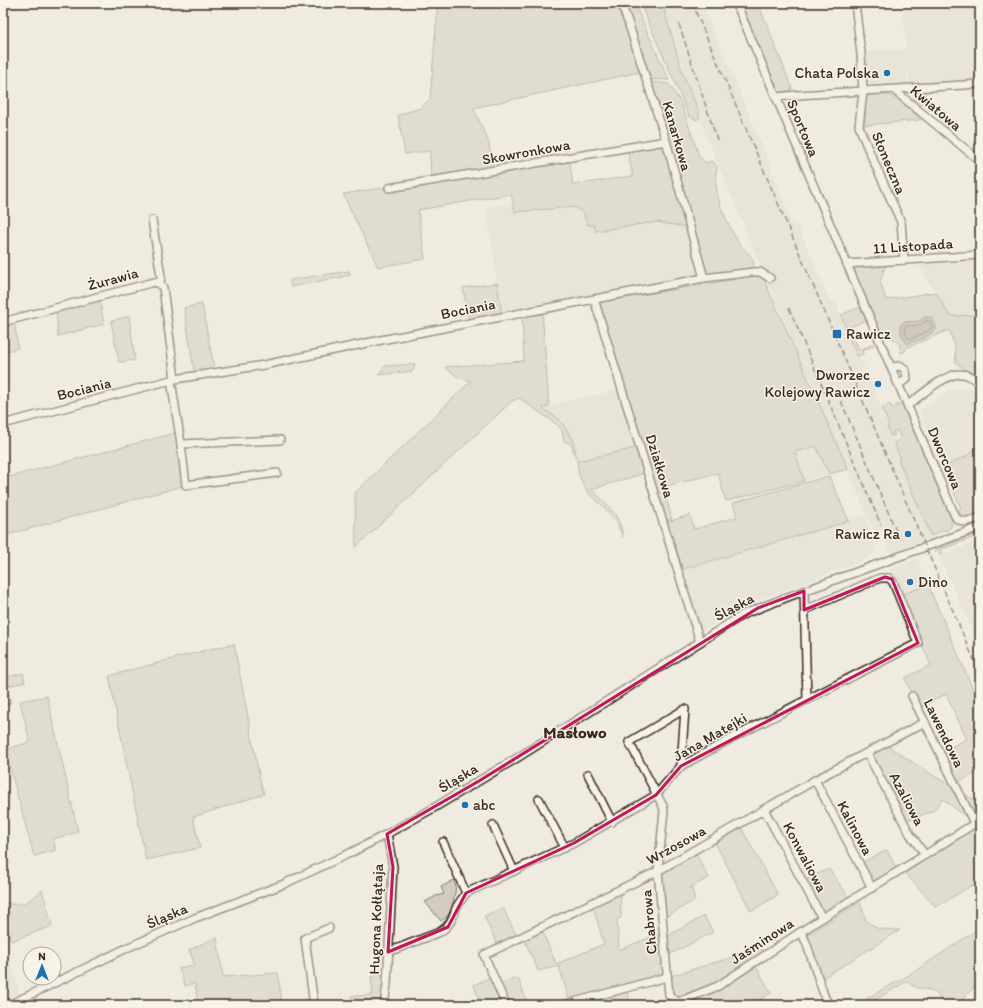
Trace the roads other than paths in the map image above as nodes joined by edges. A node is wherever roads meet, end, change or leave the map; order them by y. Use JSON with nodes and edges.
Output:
{"nodes":[{"id":1,"x":621,"y":3,"type":"edge"},
{"id":2,"x":736,"y":3,"type":"edge"},
{"id":3,"x":855,"y":3,"type":"edge"},
{"id":4,"x":980,"y":84,"type":"edge"},
{"id":5,"x":894,"y":90,"type":"junction"},
{"id":6,"x":863,"y":92,"type":"junction"},
{"id":7,"x":776,"y":97,"type":"junction"},
{"id":8,"x":666,"y":141,"type":"junction"},
{"id":9,"x":980,"y":161,"type":"edge"},
{"id":10,"x":389,"y":188,"type":"dead end"},
{"id":11,"x":152,"y":220,"type":"dead end"},
{"id":12,"x":980,"y":255,"type":"edge"},
{"id":13,"x":904,"y":260,"type":"junction"},
{"id":14,"x":847,"y":264,"type":"junction"},
{"id":15,"x":704,"y":278,"type":"junction"},
{"id":16,"x":770,"y":278,"type":"dead end"},
{"id":17,"x":160,"y":284,"type":"junction"},
{"id":18,"x":594,"y":299,"type":"junction"},
{"id":19,"x":3,"y":322,"type":"edge"},
{"id":20,"x":891,"y":367,"type":"junction"},
{"id":21,"x":173,"y":380,"type":"junction"},
{"id":22,"x":980,"y":383,"type":"edge"},
{"id":23,"x":899,"y":384,"type":"junction"},
{"id":24,"x":908,"y":405,"type":"junction"},
{"id":25,"x":3,"y":424,"type":"edge"},
{"id":26,"x":280,"y":440,"type":"dead end"},
{"id":27,"x":181,"y":444,"type":"junction"},
{"id":28,"x":277,"y":473,"type":"dead end"},
{"id":29,"x":980,"y":518,"type":"edge"},
{"id":30,"x":980,"y":527,"type":"edge"},
{"id":31,"x":804,"y":591,"type":"junction"},
{"id":32,"x":805,"y":610,"type":"junction"},
{"id":33,"x":700,"y":642,"type":"junction"},
{"id":34,"x":912,"y":696,"type":"dead end"},
{"id":35,"x":807,"y":700,"type":"junction"},
{"id":36,"x":925,"y":722,"type":"junction"},
{"id":37,"x":867,"y":753,"type":"junction"},
{"id":38,"x":681,"y":766,"type":"junction"},
{"id":39,"x":588,"y":774,"type":"dead end"},
{"id":40,"x":815,"y":780,"type":"junction"},
{"id":41,"x":656,"y":795,"type":"junction"},
{"id":42,"x":539,"y":799,"type":"dead end"},
{"id":43,"x":764,"y":809,"type":"junction"},
{"id":44,"x":612,"y":822,"type":"junction"},
{"id":45,"x":977,"y":822,"type":"edge"},
{"id":46,"x":493,"y":824,"type":"dead end"},
{"id":47,"x":387,"y":834,"type":"junction"},
{"id":48,"x":443,"y":842,"type":"dead end"},
{"id":49,"x":565,"y":848,"type":"junction"},
{"id":50,"x":926,"y":855,"type":"junction"},
{"id":51,"x":514,"y":871,"type":"junction"},
{"id":52,"x":658,"y":871,"type":"junction"},
{"id":53,"x":872,"y":888,"type":"junction"},
{"id":54,"x":466,"y":893,"type":"junction"},
{"id":55,"x":822,"y":918,"type":"junction"},
{"id":56,"x":329,"y":928,"type":"dead end"},
{"id":57,"x":799,"y":933,"type":"junction"},
{"id":58,"x":388,"y":952,"type":"junction"},
{"id":59,"x":666,"y":977,"type":"junction"},
{"id":60,"x":8,"y":1005,"type":"edge"},
{"id":61,"x":314,"y":1005,"type":"edge"},
{"id":62,"x":384,"y":1005,"type":"edge"},
{"id":63,"x":506,"y":1005,"type":"edge"},
{"id":64,"x":562,"y":1005,"type":"edge"},
{"id":65,"x":829,"y":1005,"type":"edge"}],
"edges":[{"from":1,"to":8,"type":"street","name":"Kanarkowa"},
{"from":2,"to":7,"type":"street","name":"Sportowa"},
{"from":3,"to":6,"type":"street","name":"Słoneczna"},
{"from":4,"to":5,"type":"street"},
{"from":5,"to":6,"type":"street"},
{"from":5,"to":9,"type":"street","name":"Kwiatowa"},
{"from":6,"to":7,"type":"street"},
{"from":6,"to":13,"type":"street","name":"Słoneczna"},
{"from":7,"to":14,"type":"street","name":"Sportowa"},
{"from":8,"to":10,"type":"street","name":"Skowronkowa"},
{"from":8,"to":15,"type":"street","name":"Kanarkowa"},
{"from":11,"to":17,"type":"street"},
{"from":12,"to":13,"type":"street","name":"11 Listopada"},
{"from":13,"to":14,"type":"street","name":"11 Listopada"},
{"from":14,"to":20,"type":"street","name":"Dworcowa"},
{"from":15,"to":16,"type":"street","name":"Bociania"},
{"from":15,"to":18,"type":"street","name":"Bociania"},
{"from":17,"to":19,"type":"street","name":"Żurawia"},
{"from":17,"to":21,"type":"street","name":"Żurawia"},
{"from":18,"to":21,"type":"street","name":"Bociania"},
{"from":18,"to":33,"type":"street","name":"Działkowa"},
{"from":20,"to":23,"type":"street","name":"Dworcowa"},
{"from":20,"to":23,"type":"street"},
{"from":21,"to":25,"type":"street","name":"Bociania"},
{"from":21,"to":27,"type":"street"},
{"from":22,"to":24,"type":"street"},
{"from":23,"to":24,"type":"street","name":"Dworcowa"},
{"from":24,"to":29,"type":"street","name":"Dworcowa"},
{"from":26,"to":27,"type":"street"},
{"from":27,"to":28,"type":"street"},
{"from":30,"to":31,"type":"street","name":"Śląska"},
{"from":31,"to":32,"type":"street"},
{"from":31,"to":33,"type":"street","name":"Śląska"},
{"from":32,"to":35,"type":"street"},
{"from":32,"to":35,"type":"street","name":"Jana Matejki"},
{"from":33,"to":47,"type":"street","name":"Śląska"},
{"from":34,"to":36,"type":"street","name":"Lawendowa"},
{"from":35,"to":38,"type":"street","name":"Jana Matejki"},
{"from":36,"to":37,"type":"street","name":"Wrzosowa"},
{"from":36,"to":45,"type":"street","name":"Lawendowa"},
{"from":37,"to":40,"type":"street","name":"Wrzosowa"},
{"from":37,"to":50,"type":"street","name":"Azaliowa"},
{"from":38,"to":41,"type":"street","name":"Jana Matejki"},
{"from":38,"to":41,"type":"street","name":"Chabrowa"},
{"from":39,"to":44,"type":"street"},
{"from":40,"to":43,"type":"street","name":"Wrzosowa"},
{"from":40,"to":53,"type":"street","name":"Kalinowa"},
{"from":41,"to":44,"type":"street","name":"Jana Matejki"},
{"from":41,"to":52,"type":"street","name":"Chabrowa"},
{"from":42,"to":49,"type":"street"},
{"from":43,"to":52,"type":"street","name":"Wrzosowa"},
{"from":43,"to":55,"type":"street","name":"Konwaliowa"},
{"from":44,"to":49,"type":"street","name":"Jana Matejki"},
{"from":45,"to":50,"type":"street","name":"Jaśminowa"},
{"from":46,"to":51,"type":"street"},
{"from":47,"to":58,"type":"street","name":"Hugona Kołłątaja"},
{"from":47,"to":60,"type":"street","name":"Śląska"},
{"from":48,"to":54,"type":"street"},
{"from":49,"to":51,"type":"street","name":"Jana Matejki"},
{"from":50,"to":53,"type":"street","name":"Jaśminowa"},
{"from":51,"to":54,"type":"street","name":"Jana Matejki"},
{"from":52,"to":59,"type":"street","name":"Chabrowa"},
{"from":52,"to":63,"type":"street","name":"Wrzosowa"},
{"from":53,"to":55,"type":"street","name":"Jaśminowa"},
{"from":54,"to":58,"type":"street"},
{"from":55,"to":57,"type":"street","name":"Jaśminowa"},
{"from":56,"to":61,"type":"street"},
{"from":57,"to":59,"type":"street","name":"Jaśminowa"},
{"from":57,"to":65,"type":"street"},
{"from":58,"to":62,"type":"street","name":"Hugona Kołłątaja"},
{"from":59,"to":64,"type":"street"}]}
